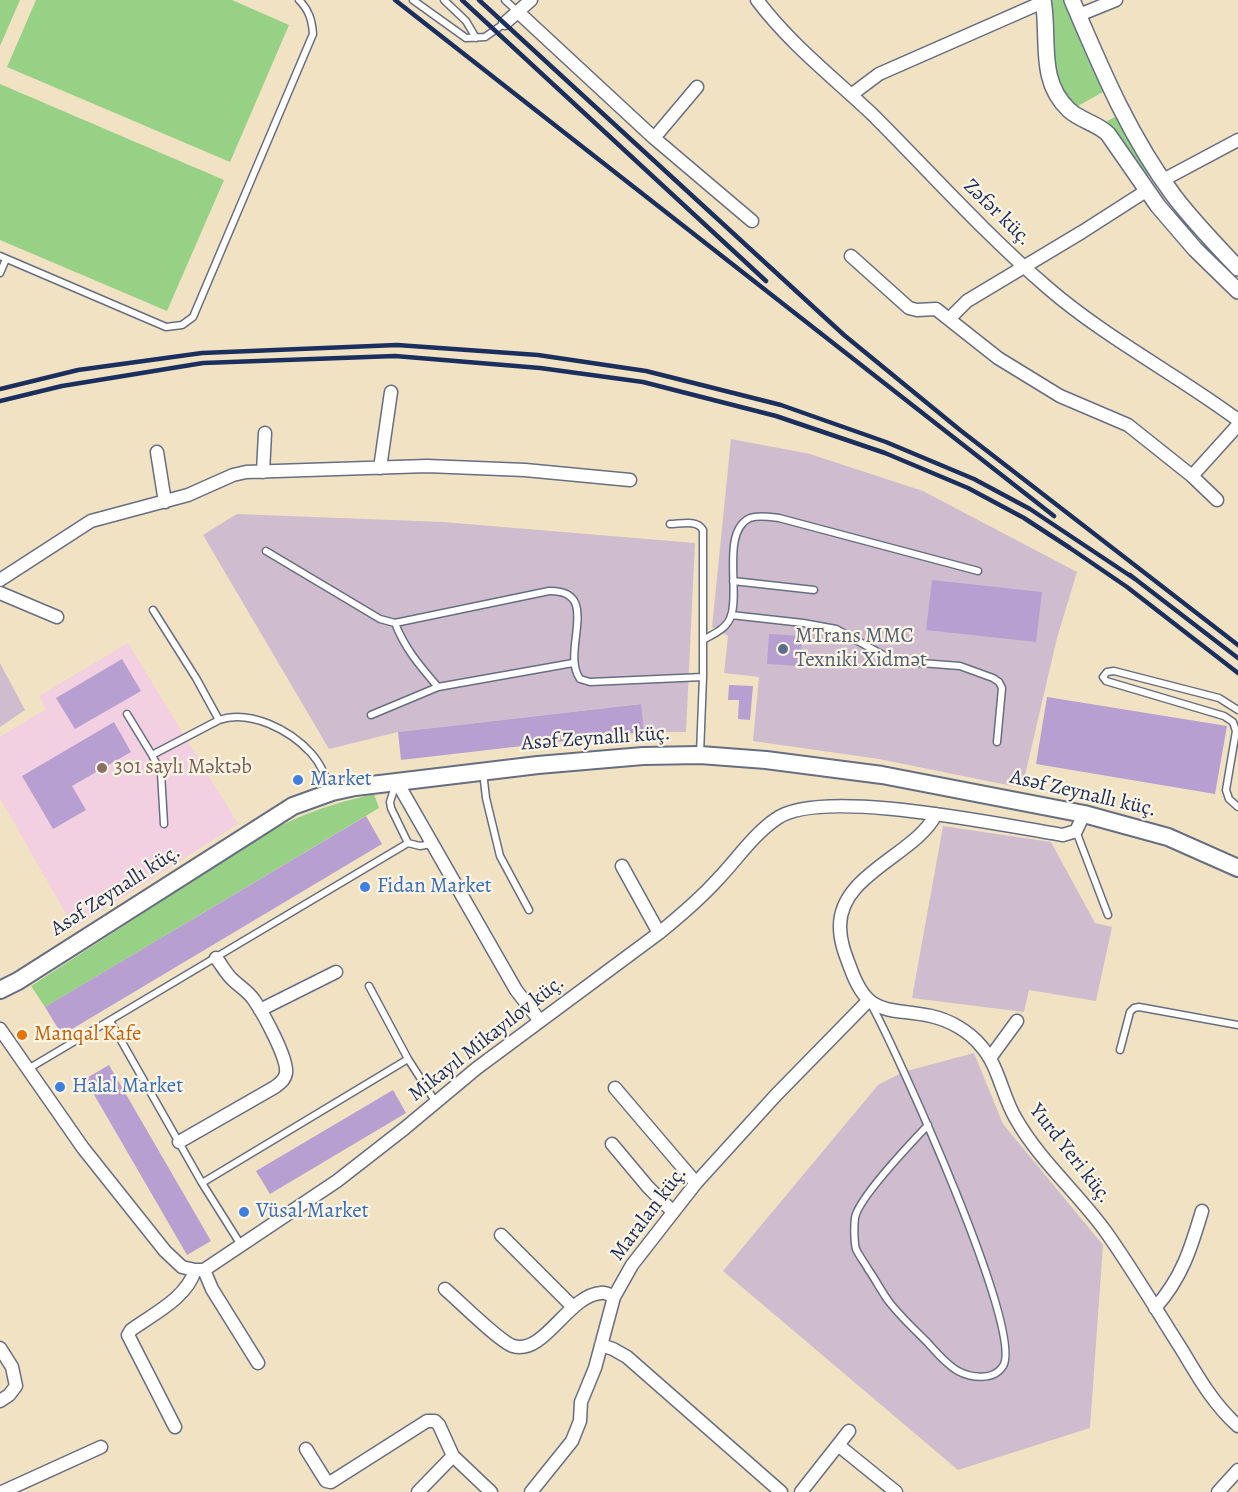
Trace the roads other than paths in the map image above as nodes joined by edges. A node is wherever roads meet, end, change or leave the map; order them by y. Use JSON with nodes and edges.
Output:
{"nodes":[{"id":1,"x":299,"y":0,"type":"edge"},
{"id":2,"x":413,"y":0,"type":"edge"},
{"id":3,"x":444,"y":0,"type":"edge"},
{"id":4,"x":505,"y":0,"type":"edge"},
{"id":5,"x":529,"y":0,"type":"edge"},
{"id":6,"x":757,"y":0,"type":"edge"},
{"id":7,"x":1072,"y":0,"type":"edge"},
{"id":8,"x":1116,"y":0,"type":"edge"},
{"id":9,"x":1043,"y":1,"type":"edge"},
{"id":10,"x":518,"y":12,"type":"junction"},
{"id":11,"x":1079,"y":15,"type":"junction"},
{"id":12,"x":505,"y":23,"type":"joint"},
{"id":13,"x":476,"y":38,"type":"junction"},
{"id":14,"x":697,"y":87,"type":"dead end"},
{"id":15,"x":851,"y":94,"type":"junction"},
{"id":16,"x":654,"y":138,"type":"junction"},
{"id":17,"x":1238,"y":140,"type":"edge"},
{"id":18,"x":1163,"y":180,"type":"junction"},
{"id":19,"x":1146,"y":191,"type":"junction"},
{"id":20,"x":752,"y":221,"type":"dead end"},
{"id":21,"x":851,"y":256,"type":"dead end"},
{"id":22,"x":3,"y":257,"type":"edge"},
{"id":23,"x":1025,"y":267,"type":"junction"},
{"id":24,"x":1238,"y":268,"type":"edge"},
{"id":25,"x":0,"y":273,"type":"edge"},
{"id":26,"x":1238,"y":291,"type":"edge"},
{"id":27,"x":949,"y":319,"type":"junction"},
{"id":28,"x":391,"y":392,"type":"dead end"},
{"id":29,"x":1238,"y":420,"type":"edge"},
{"id":30,"x":1238,"y":425,"type":"edge"},
{"id":31,"x":265,"y":433,"type":"dead end"},
{"id":32,"x":157,"y":452,"type":"dead end"},
{"id":33,"x":380,"y":468,"type":"junction"},
{"id":34,"x":263,"y":472,"type":"junction"},
{"id":35,"x":1192,"y":476,"type":"junction"},
{"id":36,"x":630,"y":480,"type":"dead end"},
{"id":37,"x":1217,"y":500,"type":"dead end"},
{"id":38,"x":165,"y":502,"type":"junction"},
{"id":39,"x":670,"y":524,"type":"dead end"},
{"id":40,"x":266,"y":551,"type":"dead end"},
{"id":41,"x":978,"y":571,"type":"dead end"},
{"id":42,"x":0,"y":580,"type":"edge"},
{"id":43,"x":733,"y":581,"type":"junction"},
{"id":44,"x":814,"y":590,"type":"dead end"},
{"id":45,"x":0,"y":594,"type":"edge"},
{"id":46,"x":153,"y":610,"type":"dead end"},
{"id":47,"x":732,"y":615,"type":"junction"},
{"id":48,"x":57,"y":617,"type":"dead end"},
{"id":49,"x":395,"y":622,"type":"junction"},
{"id":50,"x":703,"y":640,"type":"junction"},
{"id":51,"x":573,"y":663,"type":"junction"},
{"id":52,"x":703,"y":677,"type":"junction"},
{"id":53,"x":438,"y":687,"type":"junction"},
{"id":54,"x":1238,"y":710,"type":"edge"},
{"id":55,"x":127,"y":714,"type":"dead end"},
{"id":56,"x":371,"y":715,"type":"dead end"},
{"id":57,"x":219,"y":720,"type":"junction"},
{"id":58,"x":997,"y":742,"type":"dead end"},
{"id":59,"x":152,"y":755,"type":"junction"},
{"id":60,"x":700,"y":755,"type":"junction"},
{"id":61,"x":483,"y":772,"type":"junction"},
{"id":62,"x":397,"y":782,"type":"junction"},
{"id":63,"x":332,"y":792,"type":"junction"},
{"id":64,"x":1238,"y":807,"type":"edge"},
{"id":65,"x":936,"y":814,"type":"junction"},
{"id":66,"x":1084,"y":814,"type":"junction"},
{"id":67,"x":164,"y":824,"type":"dead end"},
{"id":68,"x":1076,"y":831,"type":"junction"},
{"id":69,"x":408,"y":843,"type":"junction"},
{"id":70,"x":432,"y":843,"type":"junction"},
{"id":71,"x":622,"y":866,"type":"dead end"},
{"id":72,"x":1238,"y":868,"type":"edge"},
{"id":73,"x":529,"y":910,"type":"dead end"},
{"id":74,"x":1108,"y":915,"type":"dead end"},
{"id":75,"x":659,"y":933,"type":"junction"},
{"id":76,"x":216,"y":958,"type":"junction"},
{"id":77,"x":336,"y":972,"type":"dead end"},
{"id":78,"x":369,"y":986,"type":"dead end"},
{"id":79,"x":0,"y":990,"type":"edge"},
{"id":80,"x":869,"y":1000,"type":"junction"},
{"id":81,"x":261,"y":1010,"type":"junction"},
{"id":82,"x":110,"y":1021,"type":"junction"},
{"id":83,"x":540,"y":1021,"type":"junction"},
{"id":84,"x":1017,"y":1021,"type":"dead end"},
{"id":85,"x":1238,"y":1025,"type":"edge"},
{"id":86,"x":0,"y":1029,"type":"edge"},
{"id":87,"x":1119,"y":1050,"type":"dead end"},
{"id":88,"x":990,"y":1058,"type":"junction"},
{"id":89,"x":408,"y":1059,"type":"junction"},
{"id":90,"x":27,"y":1069,"type":"junction"},
{"id":91,"x":615,"y":1088,"type":"dead end"},
{"id":92,"x":435,"y":1101,"type":"junction"},
{"id":93,"x":928,"y":1125,"type":"junction"},
{"id":94,"x":179,"y":1143,"type":"junction"},
{"id":95,"x":612,"y":1144,"type":"dead end"},
{"id":96,"x":202,"y":1183,"type":"junction"},
{"id":97,"x":696,"y":1183,"type":"junction"},
{"id":98,"x":1202,"y":1211,"type":"dead end"},
{"id":99,"x":673,"y":1212,"type":"junction"},
{"id":100,"x":501,"y":1235,"type":"dead end"},
{"id":101,"x":241,"y":1246,"type":"junction"},
{"id":102,"x":199,"y":1270,"type":"junction"},
{"id":103,"x":445,"y":1289,"type":"dead end"},
{"id":104,"x":614,"y":1297,"type":"junction"},
{"id":105,"x":573,"y":1307,"type":"junction"},
{"id":106,"x":1155,"y":1308,"type":"junction"},
{"id":107,"x":601,"y":1345,"type":"junction"},
{"id":108,"x":0,"y":1348,"type":"edge"},
{"id":109,"x":258,"y":1363,"type":"dead end"},
{"id":110,"x":0,"y":1401,"type":"edge"},
{"id":111,"x":1238,"y":1426,"type":"edge"},
{"id":112,"x":175,"y":1427,"type":"dead end"},
{"id":113,"x":849,"y":1431,"type":"dead end"},
{"id":114,"x":838,"y":1445,"type":"junction"},
{"id":115,"x":101,"y":1447,"type":"dead end"},
{"id":116,"x":306,"y":1449,"type":"dead end"},
{"id":117,"x":453,"y":1456,"type":"junction"},
{"id":118,"x":1238,"y":1470,"type":"edge"},
{"id":119,"x":2,"y":1492,"type":"edge"},
{"id":120,"x":418,"y":1492,"type":"edge"},
{"id":121,"x":491,"y":1492,"type":"edge"},
{"id":122,"x":531,"y":1492,"type":"edge"},
{"id":123,"x":781,"y":1492,"type":"edge"},
{"id":124,"x":801,"y":1492,"type":"edge"},
{"id":125,"x":896,"y":1492,"type":"edge"},
{"id":126,"x":1218,"y":1492,"type":"edge"}],
"edges":[{"from":1,"to":22,"type":"lane"},
{"from":2,"to":13,"type":"lane"},
{"from":3,"to":13,"type":"lane"},
{"from":4,"to":10,"type":"lane"},
{"from":5,"to":10,"type":"street"},
{"from":6,"to":15,"type":"street","name":"Zəfər küç."},
{"from":7,"to":11,"type":"street"},
{"from":8,"to":11,"type":"street"},
{"from":9,"to":15,"type":"street"},
{"from":9,"to":19,"type":"street"},
{"from":10,"to":12,"type":"street"},
{"from":10,"to":16,"type":"street"},
{"from":11,"to":18,"type":"street"},
{"from":12,"to":13,"type":"lane"},
{"from":14,"to":16,"type":"street"},
{"from":15,"to":23,"type":"street","name":"Zəfər küç."},
{"from":16,"to":20,"type":"street"},
{"from":17,"to":18,"type":"street"},
{"from":18,"to":19,"type":"street"},
{"from":18,"to":24,"type":"street"},
{"from":19,"to":23,"type":"street"},
{"from":19,"to":26,"type":"street"},
{"from":21,"to":27,"type":"street"},
{"from":22,"to":25,"type":"lane"},
{"from":23,"to":27,"type":"street"},
{"from":23,"to":29,"type":"street","name":"Zəfər küç."},
{"from":27,"to":35,"type":"street"},
{"from":28,"to":33,"type":"street"},
{"from":30,"to":35,"type":"street"},
{"from":31,"to":34,"type":"street"},
{"from":32,"to":38,"type":"street"},
{"from":33,"to":34,"type":"street"},
{"from":33,"to":36,"type":"street"},
{"from":34,"to":38,"type":"street"},
{"from":35,"to":37,"type":"street"},
{"from":38,"to":42,"type":"street"},
{"from":39,"to":50,"type":"lane"},
{"from":40,"to":49,"type":"lane"},
{"from":41,"to":43,"type":"lane"},
{"from":43,"to":44,"type":"lane"},
{"from":43,"to":47,"type":"lane"},
{"from":45,"to":48,"type":"street"},
{"from":46,"to":57,"type":"lane"},
{"from":47,"to":50,"type":"lane"},
{"from":47,"to":58,"type":"lane"},
{"from":49,"to":51,"type":"lane"},
{"from":49,"to":53,"type":"lane"},
{"from":50,"to":52,"type":"lane"},
{"from":51,"to":52,"type":"lane"},
{"from":51,"to":53,"type":"lane"},
{"from":52,"to":60,"type":"lane"},
{"from":53,"to":56,"type":"lane"},
{"from":54,"to":64,"type":"lane"},
{"from":55,"to":59,"type":"lane"},
{"from":57,"to":59,"type":"lane"},
{"from":57,"to":63,"type":"lane"},
{"from":59,"to":67,"type":"lane"},
{"from":60,"to":61,"type":"main road","name":"Asəf Zeynallı küç."},
{"from":60,"to":66,"type":"main road","name":"Asəf Zeynallı küç."},
{"from":61,"to":62,"type":"main road","name":"Asəf Zeynallı küç."},
{"from":61,"to":73,"type":"lane"},
{"from":62,"to":63,"type":"main road","name":"Asəf Zeynallı küç."},
{"from":62,"to":69,"type":"lane"},
{"from":62,"to":70,"type":"street"},
{"from":63,"to":79,"type":"main road","name":"Asəf Zeynallı küç."},
{"from":65,"to":68,"type":"street","name":"Mikayıl Mikayılov küç."},
{"from":65,"to":75,"type":"street","name":"Mikayıl Mikayılov küç."},
{"from":65,"to":80,"type":"street"},
{"from":66,"to":68,"type":"street"},
{"from":66,"to":72,"type":"main road","name":"Asəf Zeynallı küç."},
{"from":68,"to":74,"type":"lane"},
{"from":69,"to":70,"type":"lane"},
{"from":69,"to":76,"type":"lane"},
{"from":70,"to":83,"type":"street"},
{"from":71,"to":75,"type":"street"},
{"from":75,"to":83,"type":"street","name":"Mikayıl Mikayılov küç."},
{"from":76,"to":81,"type":"street"},
{"from":76,"to":82,"type":"lane"},
{"from":77,"to":81,"type":"street"},
{"from":78,"to":89,"type":"lane"},
{"from":80,"to":88,"type":"street","name":"Yurd Yeri küç."},
{"from":80,"to":93,"type":"lane"},
{"from":80,"to":97,"type":"street","name":"Maralan küç."},
{"from":81,"to":94,"type":"street"},
{"from":82,"to":90,"type":"lane"},
{"from":82,"to":94,"type":"lane"},
{"from":83,"to":92,"type":"street","name":"Mikayıl Mikayılov küç."},
{"from":84,"to":88,"type":"street"},
{"from":85,"to":87,"type":"lane"},
{"from":86,"to":90,"type":"street"},
{"from":88,"to":106,"type":"street","name":"Yurd Yeri küç."},
{"from":89,"to":92,"type":"lane"},
{"from":89,"to":96,"type":"lane"},
{"from":90,"to":102,"type":"street"},
{"from":91,"to":97,"type":"street"},
{"from":92,"to":101,"type":"street","name":"Mikayıl Mikayılov küç."},
{"from":93,"to":93,"type":"lane"},
{"from":94,"to":96,"type":"lane"},
{"from":95,"to":99,"type":"street"},
{"from":96,"to":101,"type":"lane"},
{"from":97,"to":99,"type":"street","name":"Maralan küç."},
{"from":98,"to":106,"type":"street"},
{"from":99,"to":104,"type":"street","name":"Maralan küç."},
{"from":100,"to":105,"type":"street"},
{"from":101,"to":102,"type":"street","name":"Mikayıl Mikayılov küç."},
{"from":102,"to":109,"type":"street"},
{"from":102,"to":112,"type":"street"},
{"from":103,"to":105,"type":"street"},
{"from":104,"to":105,"type":"street"},
{"from":104,"to":107,"type":"street","name":"Maralan küç."},
{"from":106,"to":111,"type":"street","name":"Yurd Yeri küç."},
{"from":107,"to":122,"type":"street","name":"Maralan küç."},
{"from":107,"to":123,"type":"street"},
{"from":108,"to":110,"type":"street"},
{"from":113,"to":114,"type":"street"},
{"from":114,"to":124,"type":"street"},
{"from":114,"to":125,"type":"street"},
{"from":115,"to":119,"type":"street"},
{"from":116,"to":117,"type":"street"},
{"from":117,"to":120,"type":"street"},
{"from":117,"to":121,"type":"street"},
{"from":118,"to":126,"type":"street"}]}
